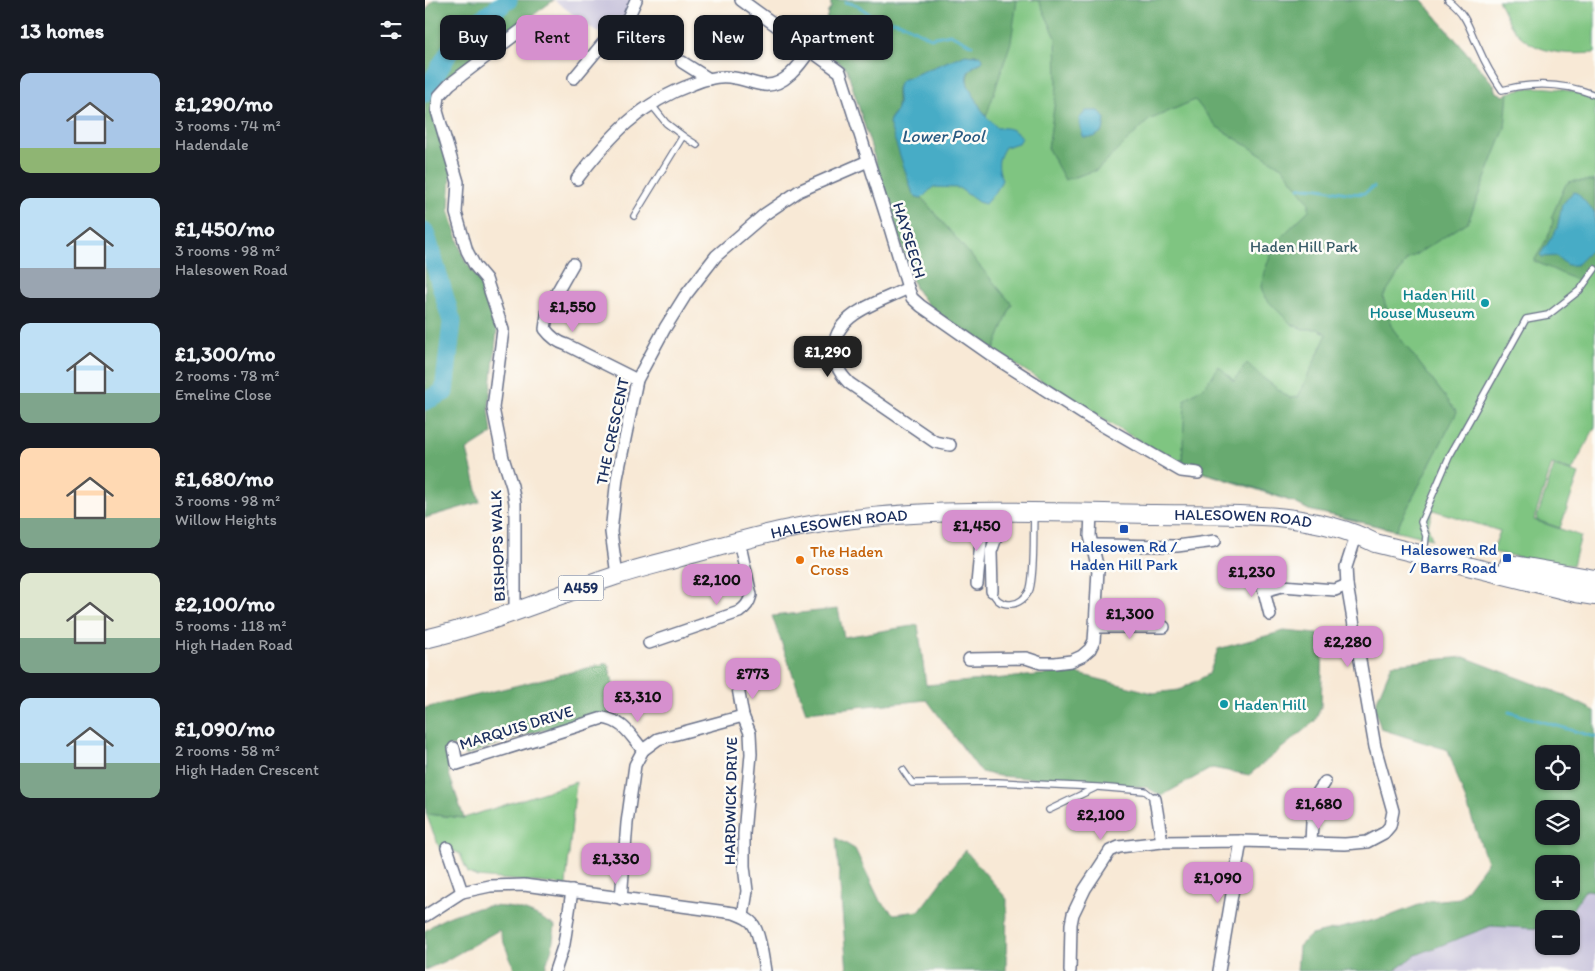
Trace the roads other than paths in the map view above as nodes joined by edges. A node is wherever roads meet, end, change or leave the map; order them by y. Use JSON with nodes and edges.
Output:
{"nodes":[{"id":1,"x":636,"y":0,"type":"edge"},
{"id":2,"x":741,"y":0,"type":"edge"},
{"id":3,"x":1448,"y":0,"type":"edge"},
{"id":4,"x":773,"y":23,"type":"edge"},
{"id":5,"x":516,"y":34,"type":"edge"},
{"id":6,"x":803,"y":60,"type":"edge"},
{"id":7,"x":824,"y":60,"type":"edge"},
{"id":8,"x":682,"y":62,"type":"dead end"},
{"id":9,"x":574,"y":78,"type":"dead end"},
{"id":10,"x":709,"y":79,"type":"junction"},
{"id":11,"x":1595,"y":95,"type":"edge"},
{"id":12,"x":651,"y":104,"type":"junction"},
{"id":13,"x":683,"y":136,"type":"junction"},
{"id":14,"x":697,"y":145,"type":"dead end"},
{"id":15,"x":868,"y":161,"type":"junction"},
{"id":16,"x":577,"y":179,"type":"dead end"},
{"id":17,"x":634,"y":216,"type":"dead end"},
{"id":18,"x":573,"y":264,"type":"dead end"},
{"id":19,"x":1595,"y":269,"type":"edge"},
{"id":20,"x":908,"y":288,"type":"junction"},
{"id":21,"x":637,"y":380,"type":"junction"},
{"id":22,"x":950,"y":445,"type":"dead end"},
{"id":23,"x":1198,"y":473,"type":"dead end"},
{"id":24,"x":988,"y":512,"type":"junction"},
{"id":25,"x":1034,"y":512,"type":"junction"},
{"id":26,"x":1091,"y":513,"type":"junction"},
{"id":27,"x":1357,"y":533,"type":"junction"},
{"id":28,"x":739,"y":541,"type":"junction"},
{"id":29,"x":1215,"y":541,"type":"dead end"},
{"id":30,"x":1093,"y":546,"type":"junction"},
{"id":31,"x":1425,"y":546,"type":"junction"},
{"id":32,"x":1260,"y":574,"type":"dead end"},
{"id":33,"x":617,"y":575,"type":"junction"},
{"id":34,"x":1595,"y":579,"type":"edge"},
{"id":35,"x":977,"y":584,"type":"dead end"},
{"id":36,"x":1347,"y":585,"type":"junction"},
{"id":37,"x":992,"y":591,"type":"joint"},
{"id":38,"x":1264,"y":591,"type":"junction"},
{"id":39,"x":1595,"y":596,"type":"edge"},
{"id":40,"x":515,"y":612,"type":"junction"},
{"id":41,"x":1270,"y":615,"type":"dead end"},
{"id":42,"x":1095,"y":627,"type":"junction"},
{"id":43,"x":1164,"y":627,"type":"dead end"},
{"id":44,"x":425,"y":639,"type":"edge"},
{"id":45,"x":649,"y":643,"type":"dead end"},
{"id":46,"x":969,"y":659,"type":"dead end"},
{"id":47,"x":738,"y":688,"type":"dead end"},
{"id":48,"x":743,"y":716,"type":"junction"},
{"id":49,"x":453,"y":748,"type":"dead end"},
{"id":50,"x":643,"y":750,"type":"junction"},
{"id":51,"x":903,"y":770,"type":"dead end"},
{"id":52,"x":1325,"y":782,"type":"dead end"},
{"id":53,"x":1097,"y":787,"type":"junction"},
{"id":54,"x":1155,"y":799,"type":"joint"},
{"id":55,"x":1049,"y":810,"type":"dead end"},
{"id":56,"x":1241,"y":841,"type":"junction"},
{"id":57,"x":1162,"y":842,"type":"junction"},
{"id":58,"x":1311,"y":843,"type":"junction"},
{"id":59,"x":447,"y":848,"type":"dead end"},
{"id":60,"x":571,"y":891,"type":"junction"},
{"id":61,"x":462,"y":892,"type":"junction"},
{"id":62,"x":621,"y":899,"type":"junction"},
{"id":63,"x":425,"y":916,"type":"edge"},
{"id":64,"x":743,"y":916,"type":"junction"},
{"id":65,"x":555,"y":971,"type":"edge"},
{"id":66,"x":765,"y":971,"type":"edge"},
{"id":67,"x":1070,"y":971,"type":"edge"},
{"id":68,"x":1219,"y":971,"type":"edge"}],
"edges":[{"from":1,"to":9,"type":"street"},
{"from":2,"to":4,"type":"street","name":"HAYSEECH"},
{"from":3,"to":11,"type":"lane"},
{"from":5,"to":40,"type":"street","name":"BISHOPS WALK"},
{"from":6,"to":10,"type":"street"},
{"from":7,"to":15,"type":"street","name":"HAYSEECH"},
{"from":8,"to":10,"type":"street"},
{"from":10,"to":12,"type":"street"},
{"from":12,"to":13,"type":"lane"},
{"from":12,"to":16,"type":"street"},
{"from":13,"to":14,"type":"lane"},
{"from":13,"to":17,"type":"lane"},
{"from":15,"to":20,"type":"street","name":"HAYSEECH"},
{"from":15,"to":21,"type":"street","name":"THE CRESCENT"},
{"from":18,"to":21,"type":"street"},
{"from":19,"to":31,"type":"lane"},
{"from":20,"to":22,"type":"street"},
{"from":20,"to":23,"type":"street","name":"HAYSEECH"},
{"from":21,"to":33,"type":"street","name":"THE CRESCENT"},
{"from":24,"to":25,"type":"main road","name":"HALESOWEN ROAD","number":"A459"},
{"from":24,"to":28,"type":"main road","name":"HALESOWEN ROAD","number":"A459"},
{"from":24,"to":35,"type":"street"},
{"from":24,"to":37,"type":"street"},
{"from":25,"to":26,"type":"main road","name":"HALESOWEN ROAD","number":"A459"},
{"from":25,"to":37,"type":"lane"},
{"from":26,"to":27,"type":"main road","name":"HALESOWEN ROAD","number":"A459"},
{"from":26,"to":30,"type":"street"},
{"from":27,"to":31,"type":"main road","name":"HALESOWEN ROAD","number":"A459"},
{"from":27,"to":36,"type":"street"},
{"from":27,"to":39,"type":"main road","name":"HALESOWEN ROAD","number":"A459"},
{"from":28,"to":33,"type":"main road","name":"HALESOWEN ROAD","number":"A459"},
{"from":28,"to":45,"type":"street"},
{"from":29,"to":30,"type":"street"},
{"from":30,"to":42,"type":"street"},
{"from":31,"to":34,"type":"main road","name":"HALESOWEN ROAD","number":"A459"},
{"from":32,"to":38,"type":"street"},
{"from":33,"to":40,"type":"main road","name":"HALESOWEN ROAD","number":"A459"},
{"from":36,"to":38,"type":"street"},
{"from":36,"to":58,"type":"street"},
{"from":38,"to":41,"type":"street"},
{"from":40,"to":44,"type":"main road","name":"HALESOWEN ROAD","number":"A459"},
{"from":42,"to":43,"type":"street"},
{"from":42,"to":46,"type":"street"},
{"from":47,"to":48,"type":"street","name":"HARDWICK DRIVE"},
{"from":48,"to":50,"type":"street","name":"HARDWICK DRIVE"},
{"from":48,"to":64,"type":"street","name":"HARDWICK DRIVE"},
{"from":49,"to":50,"type":"street","name":"MARQUIS DRIVE"},
{"from":50,"to":62,"type":"street"},
{"from":51,"to":53,"type":"lane"},
{"from":52,"to":58,"type":"street"},
{"from":53,"to":54,"type":"lane"},
{"from":53,"to":55,"type":"lane"},
{"from":54,"to":57,"type":"street"},
{"from":56,"to":57,"type":"street"},
{"from":56,"to":58,"type":"street"},
{"from":56,"to":68,"type":"street"},
{"from":57,"to":67,"type":"street"},
{"from":59,"to":61,"type":"street"},
{"from":60,"to":61,"type":"street"},
{"from":60,"to":62,"type":"street"},
{"from":60,"to":65,"type":"street"},
{"from":61,"to":63,"type":"street"},
{"from":62,"to":64,"type":"street"},
{"from":64,"to":66,"type":"street"}]}
